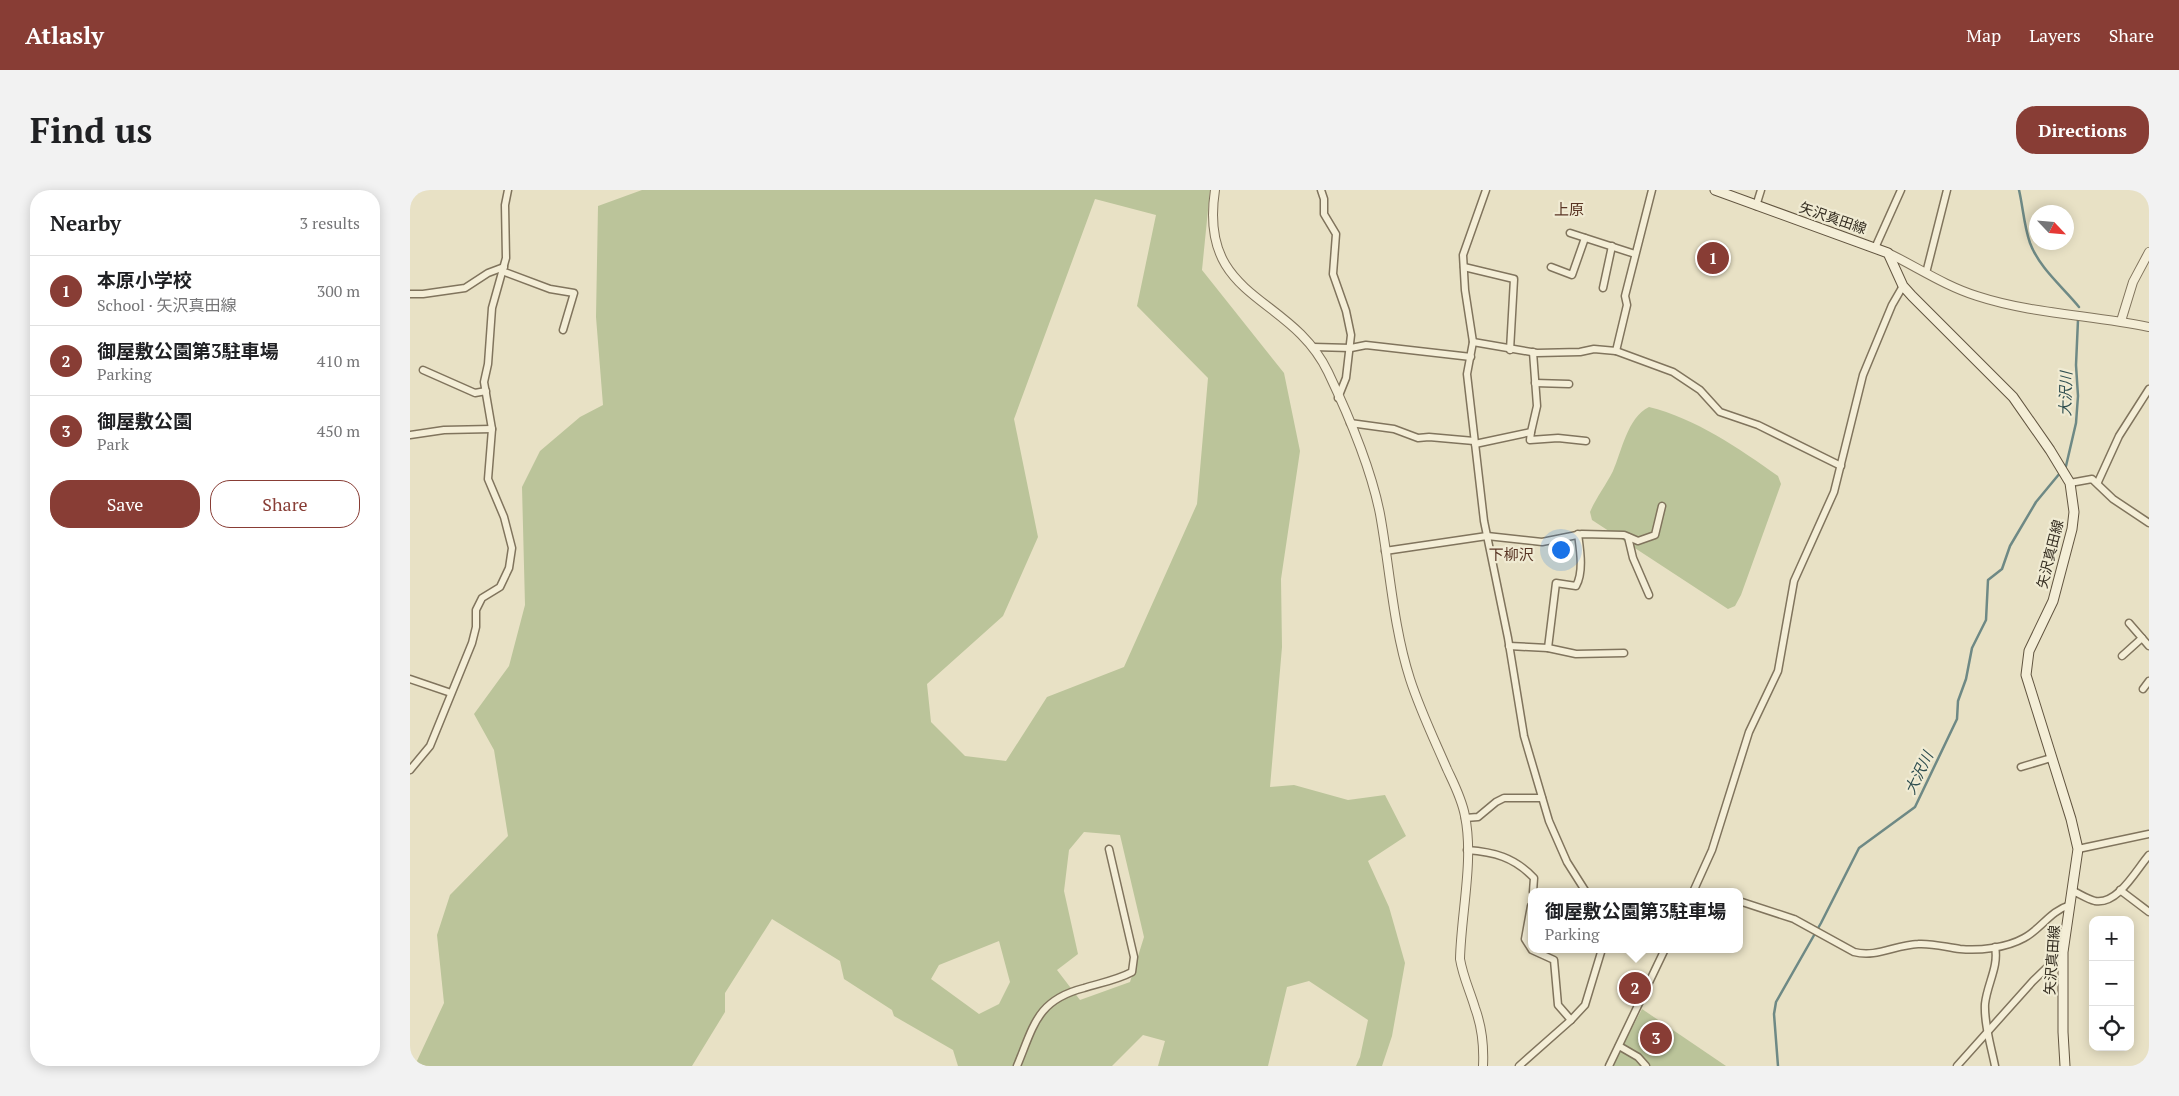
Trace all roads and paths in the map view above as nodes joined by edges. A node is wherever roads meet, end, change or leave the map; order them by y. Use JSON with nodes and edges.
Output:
{"nodes":[{"id":1,"x":508,"y":190,"type":"edge"},
{"id":2,"x":1215,"y":190,"type":"edge"},
{"id":3,"x":1321,"y":190,"type":"edge"},
{"id":4,"x":1486,"y":190,"type":"edge"},
{"id":5,"x":1652,"y":190,"type":"edge"},
{"id":6,"x":1715,"y":190,"type":"edge"},
{"id":7,"x":1761,"y":190,"type":"edge"},
{"id":8,"x":1901,"y":190,"type":"edge"},
{"id":9,"x":1947,"y":190,"type":"edge"},
{"id":10,"x":1756,"y":206,"type":"junction"},
{"id":11,"x":1570,"y":233,"type":"dead end"},
{"id":12,"x":1585,"y":238,"type":"junction"},
{"id":13,"x":1612,"y":246,"type":"junction"},
{"id":14,"x":1875,"y":248,"type":"junction"},
{"id":15,"x":2149,"y":252,"type":"edge"},
{"id":16,"x":1888,"y":253,"type":"junction"},
{"id":17,"x":1635,"y":254,"type":"junction"},
{"id":18,"x":1464,"y":267,"type":"junction"},
{"id":19,"x":1551,"y":267,"type":"dead end"},
{"id":20,"x":503,"y":269,"type":"junction"},
{"id":21,"x":1926,"y":273,"type":"junction"},
{"id":22,"x":1904,"y":286,"type":"junction"},
{"id":23,"x":1603,"y":288,"type":"dead end"},
{"id":24,"x":410,"y":294,"type":"edge"},
{"id":25,"x":2121,"y":321,"type":"junction"},
{"id":26,"x":2149,"y":327,"type":"edge"},
{"id":27,"x":563,"y":330,"type":"dead end"},
{"id":28,"x":1473,"y":342,"type":"junction"},
{"id":29,"x":1313,"y":347,"type":"junction"},
{"id":30,"x":1351,"y":348,"type":"junction"},
{"id":31,"x":1510,"y":350,"type":"junction"},
{"id":32,"x":1616,"y":351,"type":"junction"},
{"id":33,"x":1533,"y":352,"type":"junction"},
{"id":34,"x":1471,"y":357,"type":"junction"},
{"id":35,"x":423,"y":370,"type":"dead end"},
{"id":36,"x":1535,"y":383,"type":"junction"},
{"id":37,"x":1569,"y":384,"type":"dead end"},
{"id":38,"x":2149,"y":389,"type":"edge"},
{"id":39,"x":486,"y":391,"type":"junction"},
{"id":40,"x":1338,"y":398,"type":"junction"},
{"id":41,"x":1350,"y":423,"type":"junction"},
{"id":42,"x":492,"y":429,"type":"junction"},
{"id":43,"x":1531,"y":432,"type":"junction"},
{"id":44,"x":410,"y":435,"type":"edge"},
{"id":45,"x":1586,"y":441,"type":"dead end"},
{"id":46,"x":1475,"y":442,"type":"junction"},
{"id":47,"x":1841,"y":466,"type":"junction"},
{"id":48,"x":2098,"y":482,"type":"junction"},
{"id":49,"x":2070,"y":483,"type":"junction"},
{"id":50,"x":1662,"y":506,"type":"dead end"},
{"id":51,"x":2149,"y":523,"type":"edge"},
{"id":52,"x":1578,"y":534,"type":"junction"},
{"id":53,"x":1487,"y":536,"type":"junction"},
{"id":54,"x":1628,"y":537,"type":"junction"},
{"id":55,"x":1385,"y":551,"type":"junction"},
{"id":56,"x":1649,"y":595,"type":"dead end"},
{"id":57,"x":2129,"y":623,"type":"dead end"},
{"id":58,"x":2142,"y":638,"type":"junction"},
{"id":59,"x":1509,"y":646,"type":"junction"},
{"id":60,"x":2149,"y":646,"type":"edge"},
{"id":61,"x":1548,"y":648,"type":"junction"},
{"id":62,"x":1624,"y":652,"type":"dead end"},
{"id":63,"x":2122,"y":656,"type":"dead end"},
{"id":64,"x":410,"y":679,"type":"edge"},
{"id":65,"x":2149,"y":682,"type":"edge"},
{"id":66,"x":2143,"y":689,"type":"dead end"},
{"id":67,"x":451,"y":693,"type":"junction"},
{"id":68,"x":2051,"y":758,"type":"junction"},
{"id":69,"x":2021,"y":767,"type":"dead end"},
{"id":70,"x":410,"y":770,"type":"edge"},
{"id":71,"x":1542,"y":798,"type":"junction"},
{"id":72,"x":1465,"y":818,"type":"junction"},
{"id":73,"x":2149,"y":834,"type":"edge"},
{"id":74,"x":1109,"y":849,"type":"dead end"},
{"id":75,"x":2078,"y":849,"type":"junction"},
{"id":76,"x":1467,"y":850,"type":"junction"},
{"id":77,"x":2149,"y":855,"type":"edge"},
{"id":78,"x":1533,"y":888,"type":"edge"},
{"id":79,"x":1583,"y":888,"type":"edge"},
{"id":80,"x":1695,"y":888,"type":"edge"},
{"id":81,"x":2120,"y":890,"type":"junction"},
{"id":82,"x":2073,"y":892,"type":"junction"},
{"id":83,"x":1743,"y":902,"type":"edge"},
{"id":84,"x":2070,"y":906,"type":"junction"},
{"id":85,"x":2149,"y":912,"type":"edge"},
{"id":86,"x":1528,"y":922,"type":"edge"},
{"id":87,"x":1528,"y":944,"type":"edge"},
{"id":88,"x":1995,"y":947,"type":"junction"},
{"id":89,"x":2063,"y":952,"type":"junction"},
{"id":90,"x":1539,"y":953,"type":"edge"},
{"id":91,"x":1601,"y":953,"type":"edge"},
{"id":92,"x":1663,"y":953,"type":"edge"},
{"id":93,"x":1571,"y":1020,"type":"junction"},
{"id":94,"x":1988,"y":1032,"type":"junction"},
{"id":95,"x":1619,"y":1046,"type":"junction"},
{"id":96,"x":1017,"y":1066,"type":"edge"},
{"id":97,"x":1483,"y":1066,"type":"edge"},
{"id":98,"x":1519,"y":1066,"type":"edge"},
{"id":99,"x":1609,"y":1066,"type":"edge"},
{"id":100,"x":1646,"y":1066,"type":"edge"},
{"id":101,"x":1957,"y":1066,"type":"edge"},
{"id":102,"x":1995,"y":1066,"type":"edge"},
{"id":103,"x":2065,"y":1066,"type":"edge"}],
"edges":[{"from":1,"to":20,"type":"street"},
{"from":2,"to":29,"type":"street"},
{"from":3,"to":30,"type":"street"},
{"from":4,"to":18,"type":"street"},
{"from":5,"to":17,"type":"street"},
{"from":6,"to":10,"type":"main road","name":"矢沢真田線"},
{"from":7,"to":10,"type":"street"},
{"from":8,"to":14,"type":"street"},
{"from":9,"to":21,"type":"street"},
{"from":10,"to":14,"type":"main road","name":"矢沢真田線"},
{"from":11,"to":12,"type":"street"},
{"from":12,"to":13,"type":"street"},
{"from":12,"to":19,"type":"street"},
{"from":13,"to":17,"type":"street"},
{"from":13,"to":23,"type":"street"},
{"from":14,"to":16,"type":"main road","name":"矢沢真田線"},
{"from":15,"to":25,"type":"street"},
{"from":16,"to":21,"type":"street"},
{"from":16,"to":22,"type":"main road","name":"矢沢真田線"},
{"from":17,"to":32,"type":"street"},
{"from":18,"to":28,"type":"street"},
{"from":18,"to":31,"type":"street"},
{"from":20,"to":24,"type":"street"},
{"from":20,"to":27,"type":"street"},
{"from":20,"to":39,"type":"street"},
{"from":21,"to":25,"type":"street"},
{"from":22,"to":47,"type":"street"},
{"from":22,"to":49,"type":"main road","name":"矢沢真田線"},
{"from":25,"to":26,"type":"street"},
{"from":28,"to":31,"type":"street"},
{"from":28,"to":34,"type":"street"},
{"from":29,"to":30,"type":"street"},
{"from":29,"to":40,"type":"street"},
{"from":30,"to":34,"type":"street"},
{"from":30,"to":40,"type":"street"},
{"from":31,"to":33,"type":"street"},
{"from":32,"to":33,"type":"street"},
{"from":32,"to":47,"type":"street"},
{"from":33,"to":36,"type":"street"},
{"from":34,"to":46,"type":"street"},
{"from":35,"to":39,"type":"street"},
{"from":36,"to":37,"type":"street"},
{"from":36,"to":43,"type":"street"},
{"from":38,"to":48,"type":"street"},
{"from":39,"to":42,"type":"street"},
{"from":40,"to":41,"type":"street"},
{"from":41,"to":46,"type":"street"},
{"from":41,"to":55,"type":"street"},
{"from":42,"to":44,"type":"street"},
{"from":42,"to":67,"type":"street"},
{"from":43,"to":45,"type":"street"},
{"from":43,"to":46,"type":"street"},
{"from":46,"to":53,"type":"street"},
{"from":47,"to":80,"type":"street"},
{"from":48,"to":49,"type":"street"},
{"from":48,"to":51,"type":"street"},
{"from":49,"to":68,"type":"main road","name":"矢沢真田線"},
{"from":50,"to":54,"type":"street"},
{"from":52,"to":53,"type":"street"},
{"from":52,"to":54,"type":"street"},
{"from":52,"to":61,"type":"street"},
{"from":53,"to":55,"type":"street"},
{"from":53,"to":59,"type":"street"},
{"from":54,"to":56,"type":"street"},
{"from":55,"to":72,"type":"street"},
{"from":57,"to":58,"type":"street"},
{"from":58,"to":60,"type":"street"},
{"from":58,"to":63,"type":"street"},
{"from":59,"to":61,"type":"street"},
{"from":59,"to":71,"type":"street"},
{"from":61,"to":62,"type":"street"},
{"from":64,"to":67,"type":"street"},
{"from":65,"to":66,"type":"street"},
{"from":67,"to":70,"type":"street"},
{"from":68,"to":69,"type":"street"},
{"from":68,"to":75,"type":"main road","name":"矢沢真田線"},
{"from":71,"to":72,"type":"street"},
{"from":71,"to":79,"type":"street"},
{"from":72,"to":76,"type":"street"},
{"from":73,"to":75,"type":"street"},
{"from":74,"to":96,"type":"street"},
{"from":75,"to":82,"type":"main road","name":"矢沢真田線"},
{"from":76,"to":78,"type":"street"},
{"from":76,"to":97,"type":"street"},
{"from":77,"to":81,"type":"street"},
{"from":81,"to":82,"type":"street"},
{"from":81,"to":85,"type":"street"},
{"from":82,"to":84,"type":"main road","name":"矢沢真田線"},
{"from":83,"to":88,"type":"street"},
{"from":84,"to":88,"type":"street"},
{"from":84,"to":89,"type":"main road","name":"矢沢真田線"},
{"from":86,"to":87,"type":"street"},
{"from":88,"to":94,"type":"street"},
{"from":89,"to":94,"type":"street"},
{"from":89,"to":103,"type":"main road","name":"矢沢真田線"},
{"from":90,"to":93,"type":"street"},
{"from":91,"to":93,"type":"street"},
{"from":92,"to":95,"type":"street"},
{"from":93,"to":98,"type":"street"},
{"from":94,"to":101,"type":"street"},
{"from":94,"to":102,"type":"street"},
{"from":95,"to":99,"type":"street"},
{"from":95,"to":100,"type":"street"}]}
